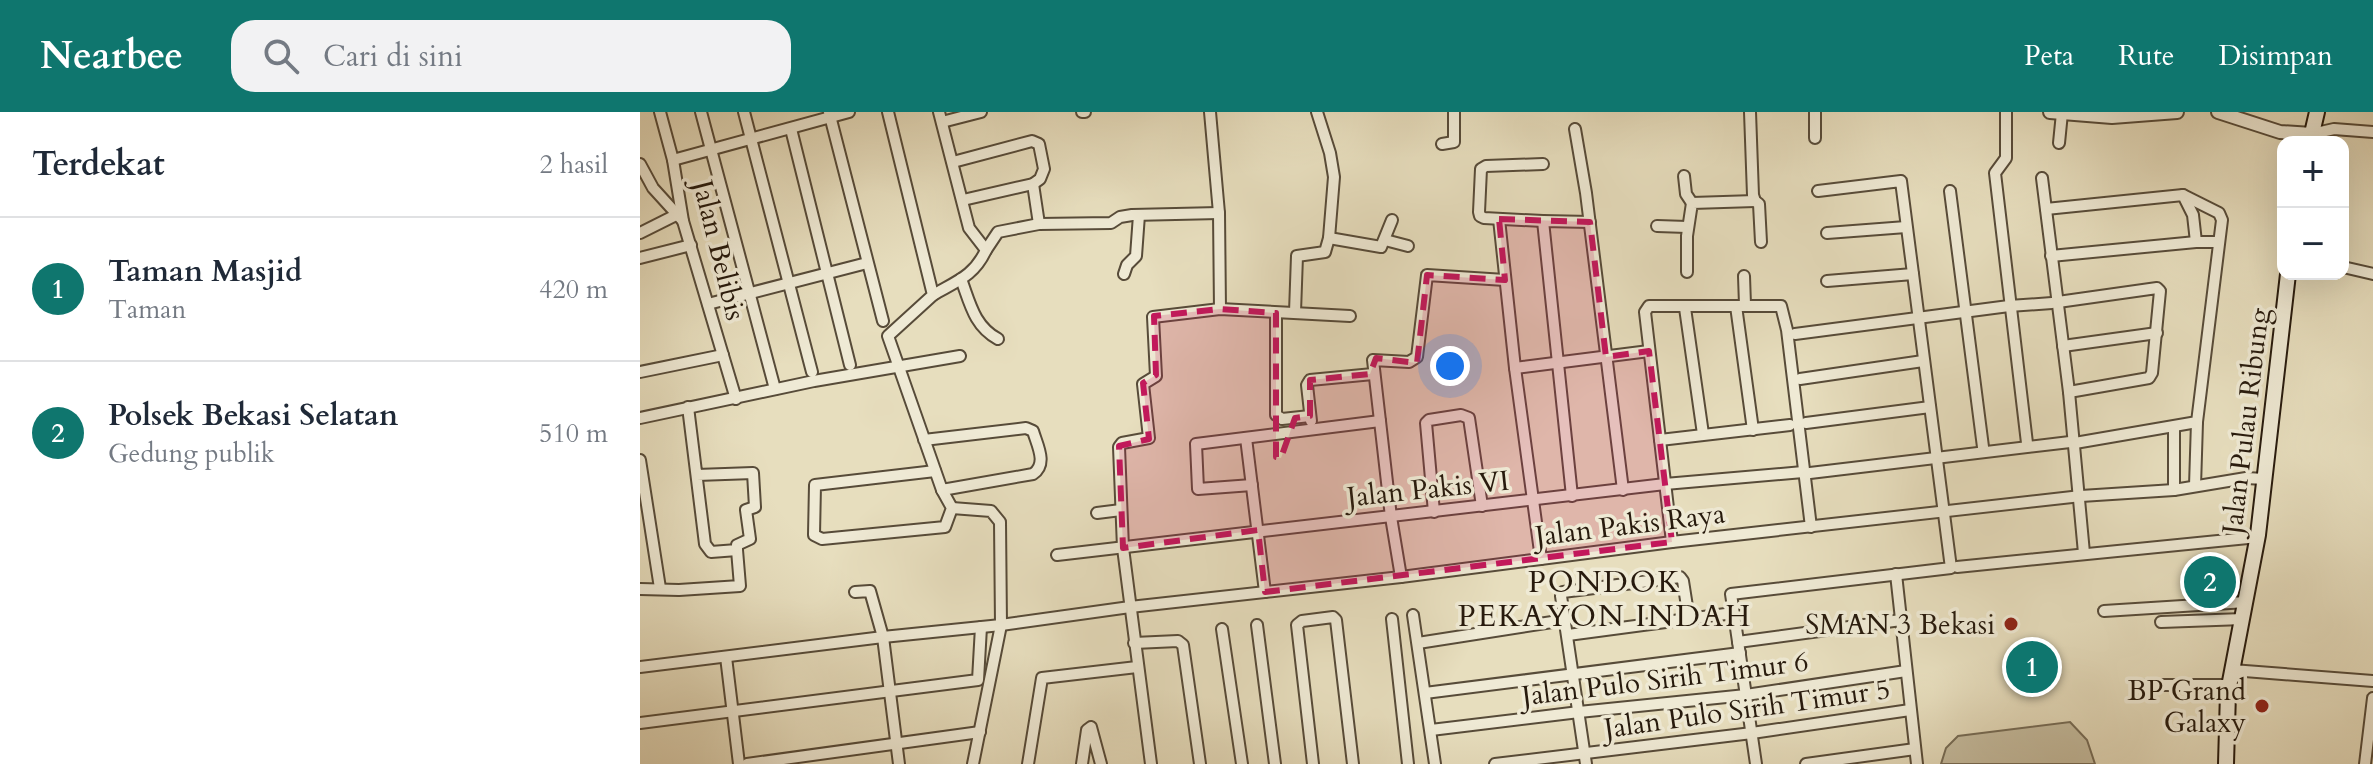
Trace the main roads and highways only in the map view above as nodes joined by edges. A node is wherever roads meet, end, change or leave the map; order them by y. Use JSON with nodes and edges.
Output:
{"nodes":[{"id":1,"x":2317,"y":112,"type":"edge"},
{"id":2,"x":2311,"y":136,"type":"edge"},
{"id":3,"x":2287,"y":280,"type":"edge"},
{"id":4,"x":2226,"y":764,"type":"edge"}],
"edges":[{"from":1,"to":2,"type":"main road"},
{"from":3,"to":4,"type":"main road","name":"Jalan Pulau Ribung"}]}
